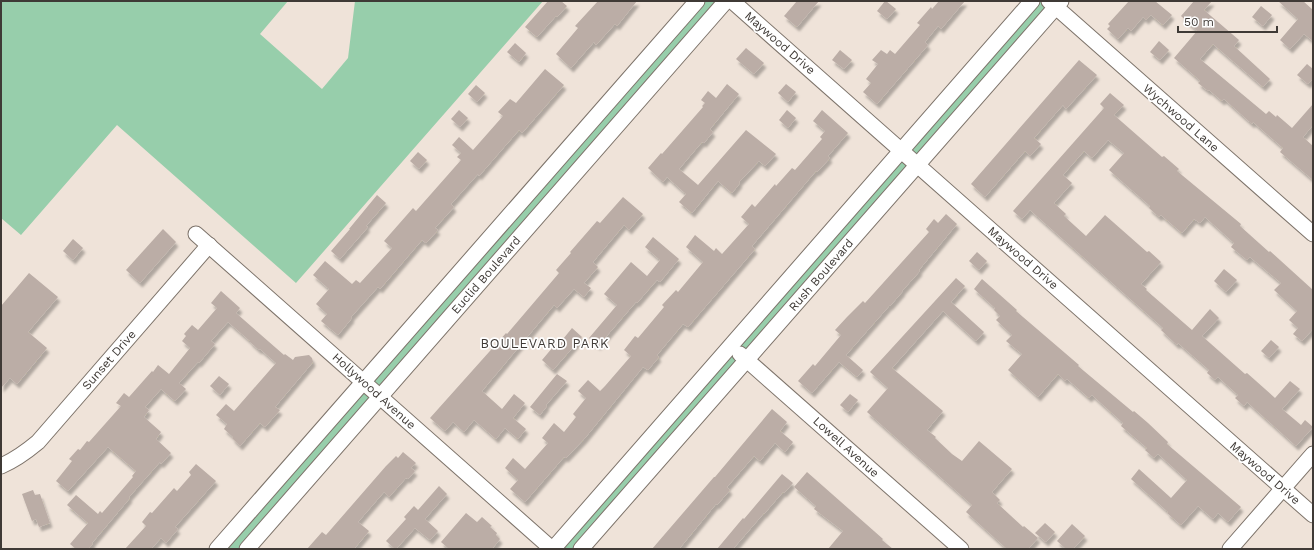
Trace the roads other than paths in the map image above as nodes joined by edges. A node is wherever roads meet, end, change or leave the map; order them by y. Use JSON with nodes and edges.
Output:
{"nodes":[{"id":1,"x":697,"y":1,"type":"edge"},
{"id":2,"x":726,"y":1,"type":"edge"},
{"id":3,"x":732,"y":1,"type":"edge"},
{"id":4,"x":1032,"y":1,"type":"edge"},
{"id":5,"x":1055,"y":3,"type":"edge"},
{"id":6,"x":901,"y":151,"type":"junction"},
{"id":7,"x":918,"y":165,"type":"junction"},
{"id":8,"x":542,"y":178,"type":"junction"},
{"id":9,"x":558,"y":193,"type":"junction"},
{"id":10,"x":196,"y":234,"type":"dead end"},
{"id":11,"x":1313,"y":234,"type":"edge"},
{"id":12,"x":209,"y":246,"type":"junction"},
{"id":13,"x":731,"y":346,"type":"junction"},
{"id":14,"x":747,"y":360,"type":"junction"},
{"id":15,"x":363,"y":382,"type":"junction"},
{"id":16,"x":380,"y":397,"type":"junction"},
{"id":17,"x":1313,"y":454,"type":"edge"},
{"id":18,"x":1,"y":466,"type":"edge"},
{"id":19,"x":1283,"y":488,"type":"junction"},
{"id":20,"x":1313,"y":515,"type":"edge"},
{"id":21,"x":217,"y":549,"type":"edge"},
{"id":22,"x":247,"y":549,"type":"edge"},
{"id":23,"x":552,"y":549,"type":"edge"},
{"id":24,"x":581,"y":549,"type":"edge"},
{"id":25,"x":961,"y":549,"type":"edge"},
{"id":26,"x":1230,"y":549,"type":"edge"}],
"edges":[{"from":1,"to":8,"type":"street","name":"Euclid Boulevard"},
{"from":2,"to":9,"type":"street","name":"Euclid Boulevard"},
{"from":3,"to":6,"type":"street","name":"Maywood Drive"},
{"from":4,"to":6,"type":"street","name":"Rush Boulevard"},
{"from":5,"to":7,"type":"street","name":"Rush Boulevard"},
{"from":5,"to":11,"type":"street","name":"Wychwood Lane"},
{"from":6,"to":7,"type":"street","name":"Maywood Drive"},
{"from":6,"to":13,"type":"street","name":"Rush Boulevard"},
{"from":7,"to":14,"type":"street","name":"Rush Boulevard"},
{"from":7,"to":19,"type":"street","name":"Maywood Drive"},
{"from":8,"to":9,"type":"street"},
{"from":8,"to":15,"type":"street","name":"Euclid Boulevard"},
{"from":9,"to":16,"type":"street","name":"Euclid Boulevard"},
{"from":10,"to":12,"type":"street","name":"Hollywood Avenue"},
{"from":12,"to":15,"type":"street","name":"Hollywood Avenue"},
{"from":12,"to":18,"type":"street","name":"Sunset Drive"},
{"from":13,"to":14,"type":"street","name":"Lowell Avenue"},
{"from":13,"to":23,"type":"street","name":"Rush Boulevard"},
{"from":14,"to":24,"type":"street","name":"Rush Boulevard"},
{"from":14,"to":25,"type":"street","name":"Lowell Avenue"},
{"from":15,"to":16,"type":"street","name":"Hollywood Avenue"},
{"from":15,"to":21,"type":"street","name":"Euclid Boulevard"},
{"from":16,"to":22,"type":"street","name":"Euclid Boulevard"},
{"from":16,"to":23,"type":"street","name":"Hollywood Avenue"},
{"from":17,"to":19,"type":"street"},
{"from":19,"to":20,"type":"street","name":"Maywood Drive"},
{"from":19,"to":26,"type":"street"}]}
